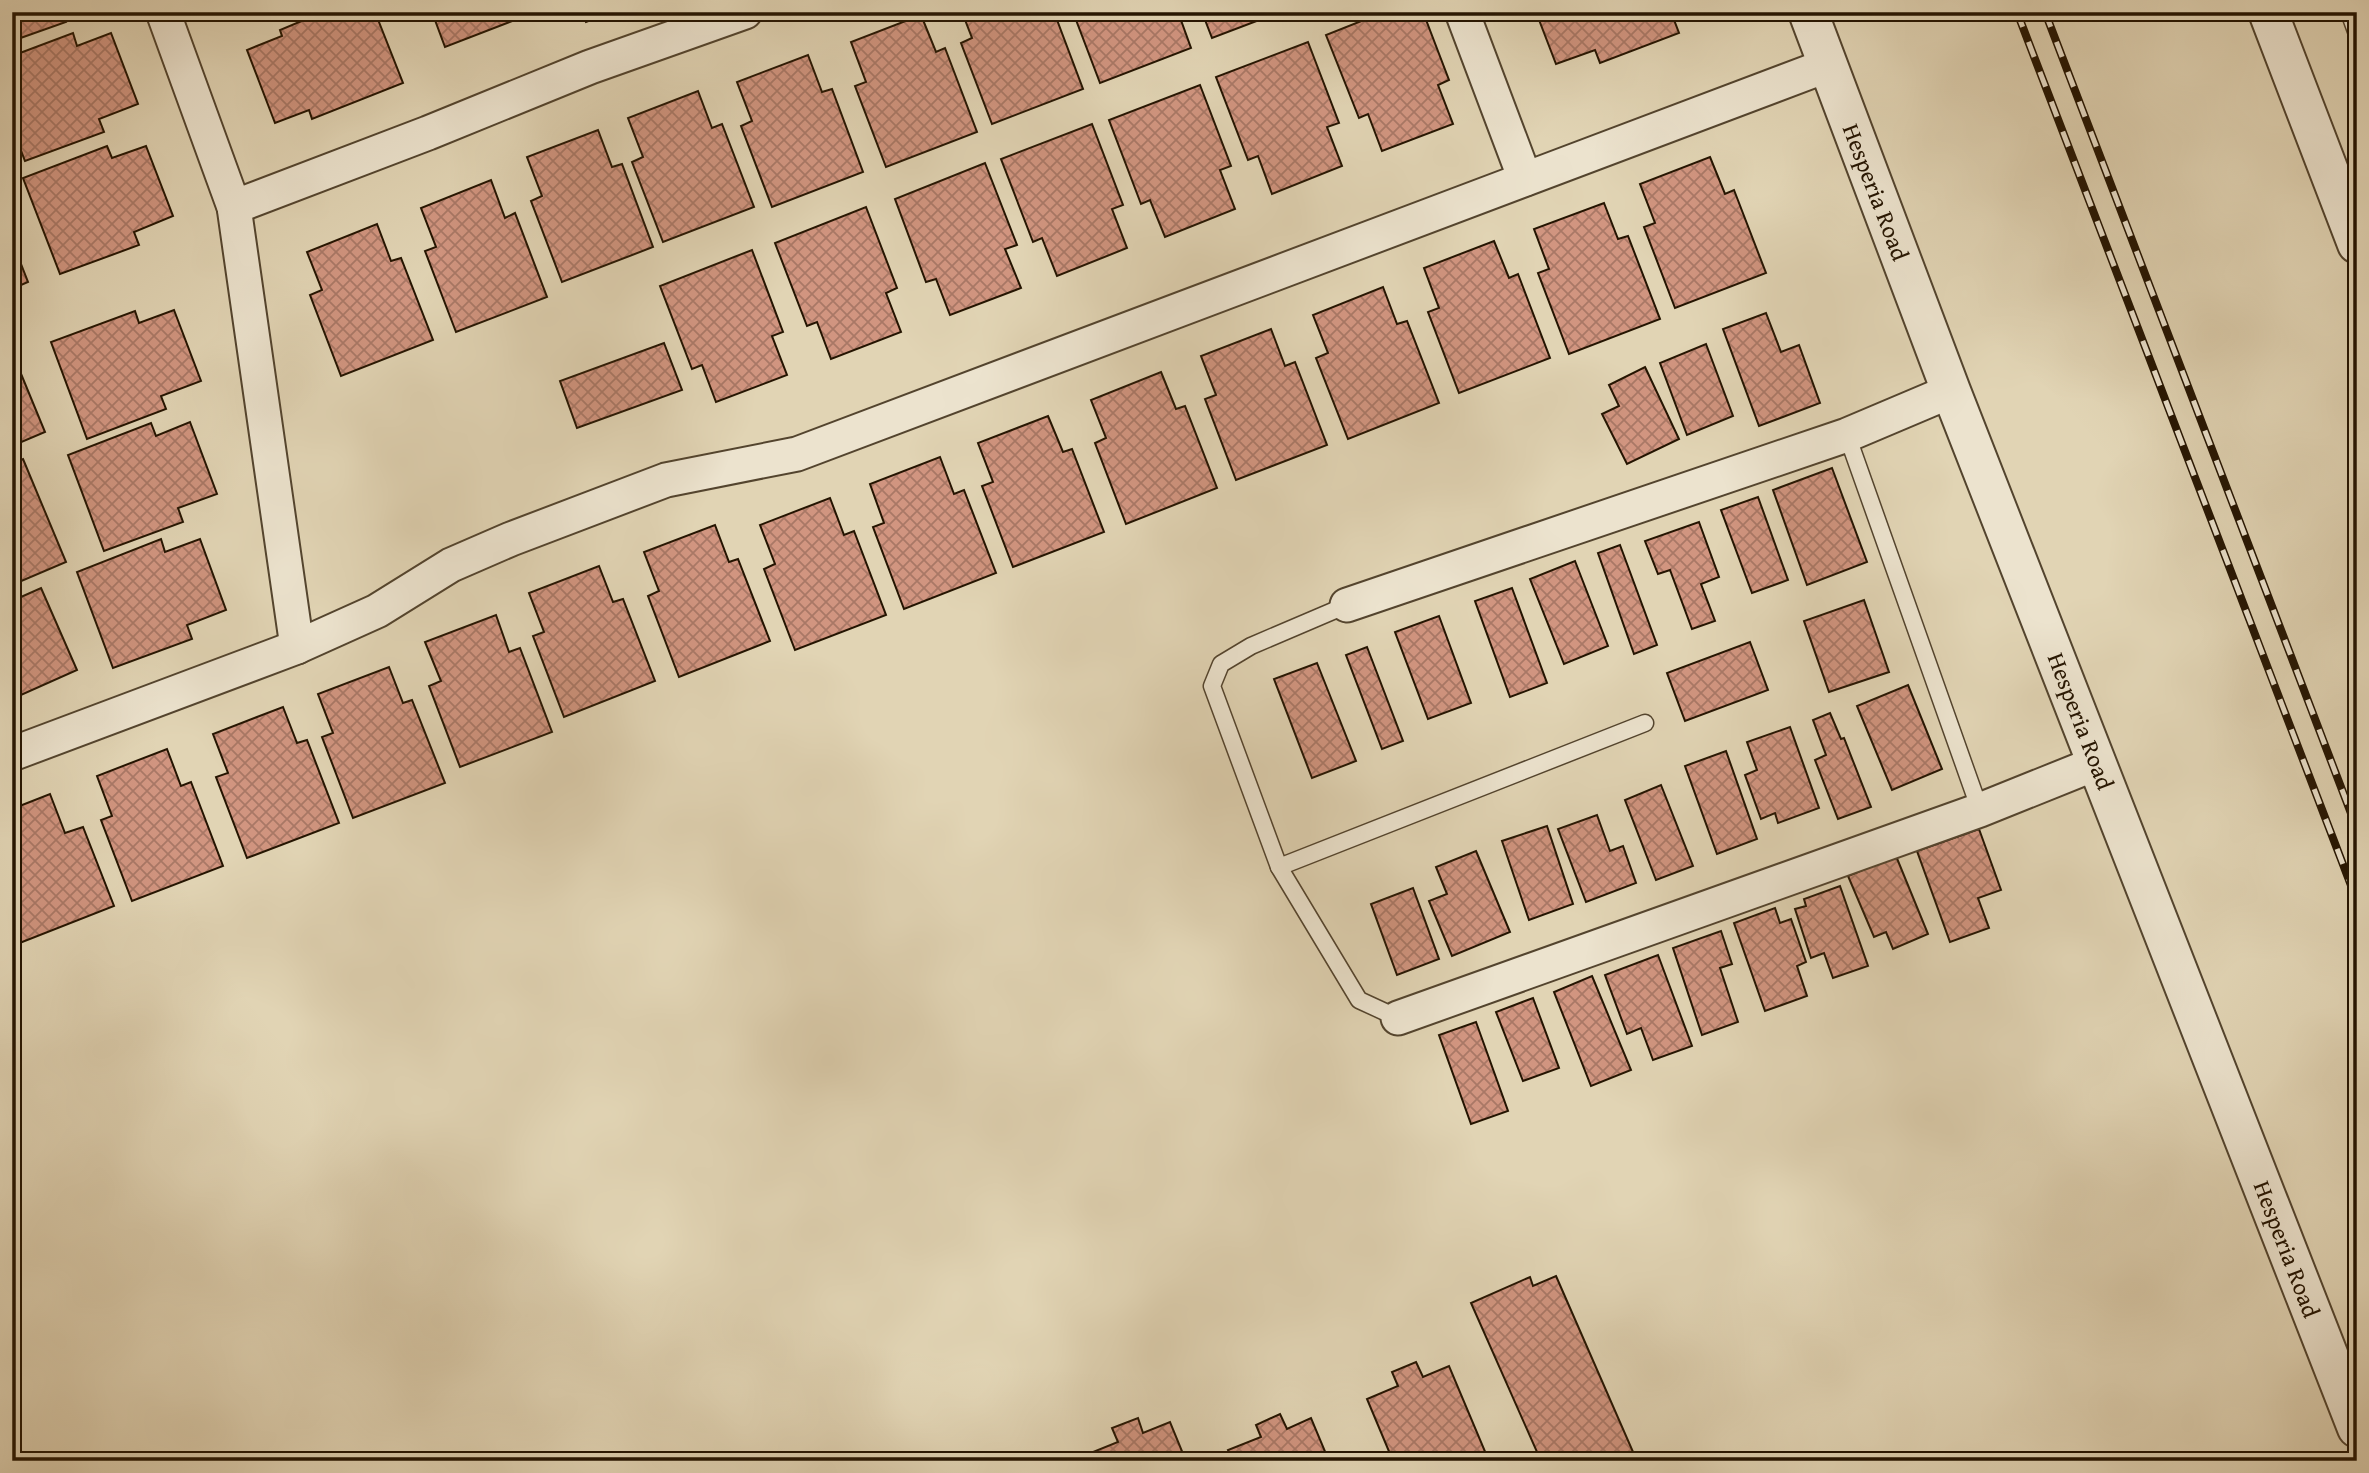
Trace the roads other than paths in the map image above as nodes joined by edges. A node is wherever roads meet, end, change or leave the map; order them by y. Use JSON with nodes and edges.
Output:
{"nodes":[{"id":1,"x":163,"y":12,"type":"edge"},
{"id":2,"x":745,"y":12,"type":"edge"},
{"id":3,"x":1462,"y":12,"type":"edge"},
{"id":4,"x":1808,"y":12,"type":"edge"},
{"id":5,"x":2268,"y":12,"type":"edge"},
{"id":6,"x":2349,"y":12,"type":"edge"},
{"id":7,"x":2357,"y":34,"type":"edge"},
{"id":8,"x":1828,"y":65,"type":"junction"},
{"id":9,"x":1525,"y":179,"type":"junction"},
{"id":10,"x":234,"y":207,"type":"junction"},
{"id":11,"x":2357,"y":244,"type":"edge"},
{"id":12,"x":1951,"y":391,"type":"junction"},
{"id":13,"x":1847,"y":435,"type":"junction"},
{"id":14,"x":1348,"y":605,"type":"joint"},
{"id":15,"x":297,"y":647,"type":"junction"},
{"id":16,"x":1645,"y":723,"type":"dead end"},
{"id":17,"x":12,"y":754,"type":"edge"},
{"id":18,"x":2097,"y":763,"type":"junction"},
{"id":19,"x":1980,"y":810,"type":"junction"},
{"id":20,"x":1279,"y":867,"type":"junction"},
{"id":21,"x":1398,"y":1018,"type":"joint"},
{"id":22,"x":2357,"y":1428,"type":"edge"}],
"edges":[{"from":1,"to":10,"type":"street"},
{"from":2,"to":10,"type":"street"},
{"from":3,"to":9,"type":"street"},
{"from":4,"to":8,"type":"street","name":"Hesperia Road"},
{"from":5,"to":11,"type":"street"},
{"from":6,"to":7,"type":"lane"},
{"from":8,"to":9,"type":"street"},
{"from":8,"to":12,"type":"street","name":"Hesperia Road"},
{"from":9,"to":15,"type":"street"},
{"from":10,"to":15,"type":"street"},
{"from":12,"to":13,"type":"street"},
{"from":12,"to":18,"type":"street","name":"Hesperia Road"},
{"from":13,"to":14,"type":"street"},
{"from":13,"to":19,"type":"lane"},
{"from":14,"to":20,"type":"lane"},
{"from":15,"to":17,"type":"street"},
{"from":16,"to":20,"type":"lane"},
{"from":18,"to":19,"type":"street"},
{"from":18,"to":22,"type":"street","name":"Hesperia Road"},
{"from":19,"to":21,"type":"street"},
{"from":20,"to":21,"type":"lane"}]}
